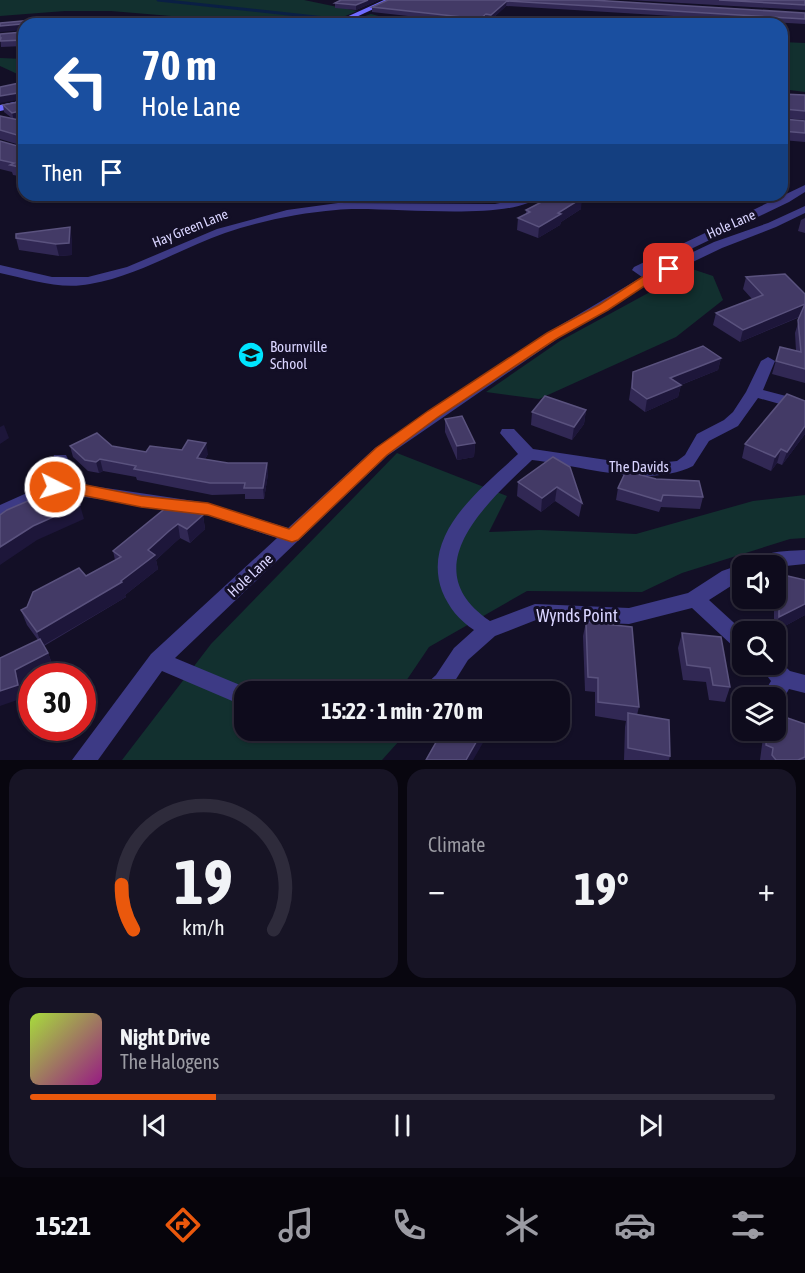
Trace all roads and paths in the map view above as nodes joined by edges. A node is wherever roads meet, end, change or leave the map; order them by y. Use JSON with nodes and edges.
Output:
{"nodes":[{"id":1,"x":390,"y":0,"type":"edge"},
{"id":2,"x":349,"y":18,"type":"edge"},
{"id":3,"x":18,"y":104,"type":"edge"},
{"id":4,"x":0,"y":108,"type":"edge"},
{"id":5,"x":805,"y":188,"type":"edge"},
{"id":6,"x":788,"y":197,"type":"edge"},
{"id":7,"x":408,"y":201,"type":"edge"},
{"id":8,"x":432,"y":201,"type":"edge"},
{"id":9,"x":523,"y":201,"type":"edge"},
{"id":10,"x":780,"y":201,"type":"edge"},
{"id":11,"x":805,"y":209,"type":"edge"},
{"id":12,"x":0,"y":269,"type":"edge"},
{"id":13,"x":651,"y":277,"type":"junction"},
{"id":14,"x":768,"y":361,"type":"dead end"},
{"id":15,"x":753,"y":392,"type":"junction"},
{"id":16,"x":805,"y":406,"type":"edge"},
{"id":17,"x":508,"y":433,"type":"dead end"},
{"id":18,"x":528,"y":454,"type":"junction"},
{"id":19,"x":60,"y":459,"type":"dead end"},
{"id":20,"x":55,"y":487,"type":"junction"},
{"id":21,"x":0,"y":512,"type":"edge"},
{"id":22,"x":292,"y":536,"type":"junction"},
{"id":23,"x":805,"y":557,"type":"edge"},
{"id":24,"x":786,"y":559,"type":"edge"},
{"id":25,"x":732,"y":575,"type":"edge"},
{"id":26,"x":695,"y":599,"type":"junction"},
{"id":27,"x":488,"y":630,"type":"junction"},
{"id":28,"x":732,"y":633,"type":"edge"},
{"id":29,"x":158,"y":660,"type":"junction"},
{"id":30,"x":445,"y":681,"type":"edge"},
{"id":31,"x":234,"y":692,"type":"edge"},
{"id":32,"x":84,"y":760,"type":"edge"}],
"edges":[{"from":1,"to":2,"type":"street"},
{"from":3,"to":4,"type":"street"},
{"from":5,"to":6,"type":"street","name":"Hole Lane"},
{"from":7,"to":12,"type":"street","name":"Hay Green Lane"},
{"from":8,"to":9,"type":"street","name":"Hay Green Lane"},
{"from":10,"to":13,"type":"street","name":"Hole Lane"},
{"from":11,"to":13,"type":"street","name":"Hole Lane"},
{"from":13,"to":22,"type":"street","name":"Hole Lane"},
{"from":14,"to":15,"type":"street","name":"The Davids"},
{"from":15,"to":16,"type":"street"},
{"from":15,"to":18,"type":"street","name":"The Davids"},
{"from":17,"to":18,"type":"street"},
{"from":18,"to":27,"type":"street"},
{"from":19,"to":20,"type":"street"},
{"from":20,"to":21,"type":"street"},
{"from":20,"to":22,"type":"street"},
{"from":22,"to":29,"type":"street","name":"Hole Lane"},
{"from":23,"to":24,"type":"street"},
{"from":25,"to":26,"type":"street","name":"Wynds Point"},
{"from":26,"to":27,"type":"street","name":"Wynds Point"},
{"from":26,"to":28,"type":"street"},
{"from":27,"to":30,"type":"street","name":"Wynds Point"},
{"from":29,"to":31,"type":"street"},
{"from":29,"to":32,"type":"street","name":"Hole Lane"}]}
